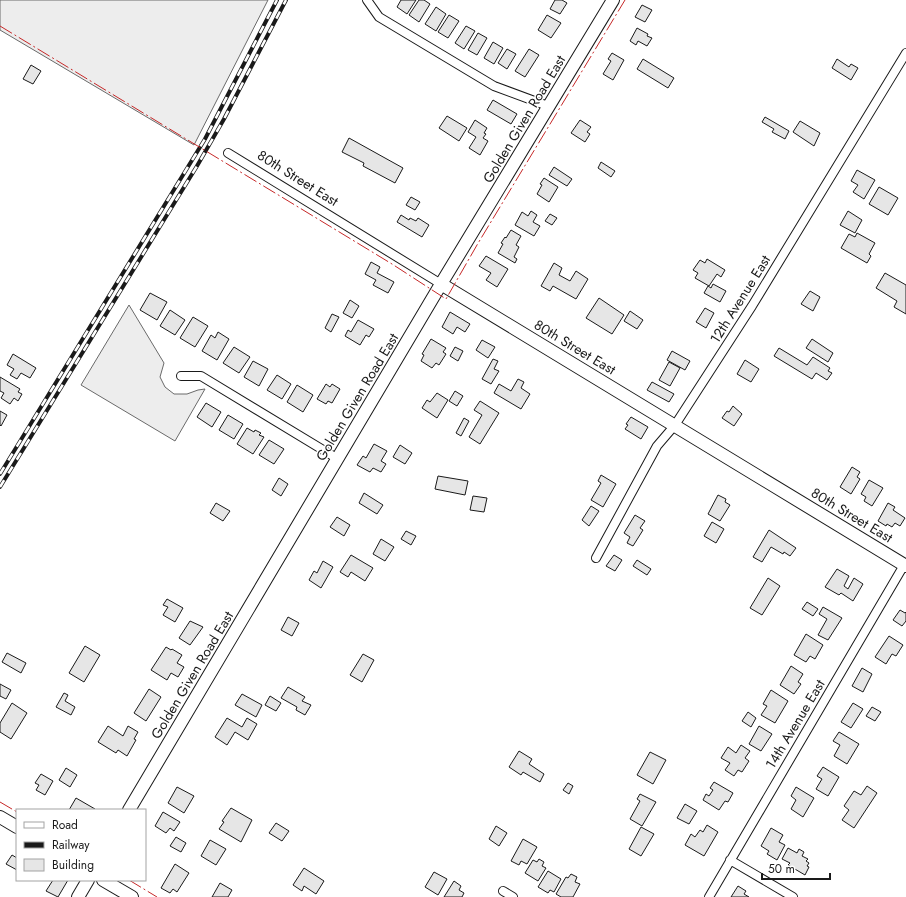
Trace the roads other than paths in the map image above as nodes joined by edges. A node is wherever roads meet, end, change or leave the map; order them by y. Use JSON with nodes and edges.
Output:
{"nodes":[{"id":1,"x":367,"y":0,"type":"edge"},
{"id":2,"x":613,"y":0,"type":"edge"},
{"id":3,"x":906,"y":53,"type":"edge"},
{"id":4,"x":548,"y":106,"type":"junction"},
{"id":5,"x":228,"y":153,"type":"dead end"},
{"id":6,"x":441,"y":284,"type":"junction"},
{"id":7,"x":181,"y":376,"type":"dead end"},
{"id":8,"x":675,"y":425,"type":"junction"},
{"id":9,"x":338,"y":459,"type":"junction"},
{"id":10,"x":596,"y":558,"type":"dead end"},
{"id":11,"x":905,"y":565,"type":"edge"},
{"id":12,"x":130,"y":809,"type":"edge"},
{"id":13,"x":0,"y":817,"type":"edge"},
{"id":14,"x":16,"y":826,"type":"edge"},
{"id":15,"x":730,"y":860,"type":"junction"},
{"id":16,"x":87,"y":881,"type":"edge"},
{"id":17,"x":105,"y":881,"type":"edge"},
{"id":18,"x":503,"y":891,"type":"dead end"},
{"id":19,"x":78,"y":897,"type":"edge"},
{"id":20,"x":132,"y":897,"type":"edge"},
{"id":21,"x":513,"y":897,"type":"edge"},
{"id":22,"x":709,"y":897,"type":"edge"},
{"id":23,"x":793,"y":897,"type":"edge"}],
"edges":[{"from":1,"to":4,"type":"street"},
{"from":2,"to":4,"type":"street","name":"Golden Given Road East"},
{"from":3,"to":8,"type":"street","name":"12th Avenue East"},
{"from":4,"to":6,"type":"street","name":"Golden Given Road East"},
{"from":5,"to":6,"type":"street","name":"80th Street East"},
{"from":6,"to":8,"type":"street","name":"80th Street East"},
{"from":6,"to":9,"type":"street","name":"Golden Given Road East"},
{"from":7,"to":9,"type":"street"},
{"from":8,"to":10,"type":"street","name":"12th Avenue East"},
{"from":8,"to":11,"type":"street","name":"80th Street East"},
{"from":9,"to":12,"type":"street","name":"Golden Given Road East"},
{"from":11,"to":15,"type":"street","name":"14th Avenue East"},
{"from":13,"to":14,"type":"street"},
{"from":15,"to":22,"type":"street","name":"14th Avenue East"},
{"from":15,"to":23,"type":"street"},
{"from":16,"to":19,"type":"street"},
{"from":17,"to":20,"type":"street"},
{"from":18,"to":21,"type":"street"}]}
